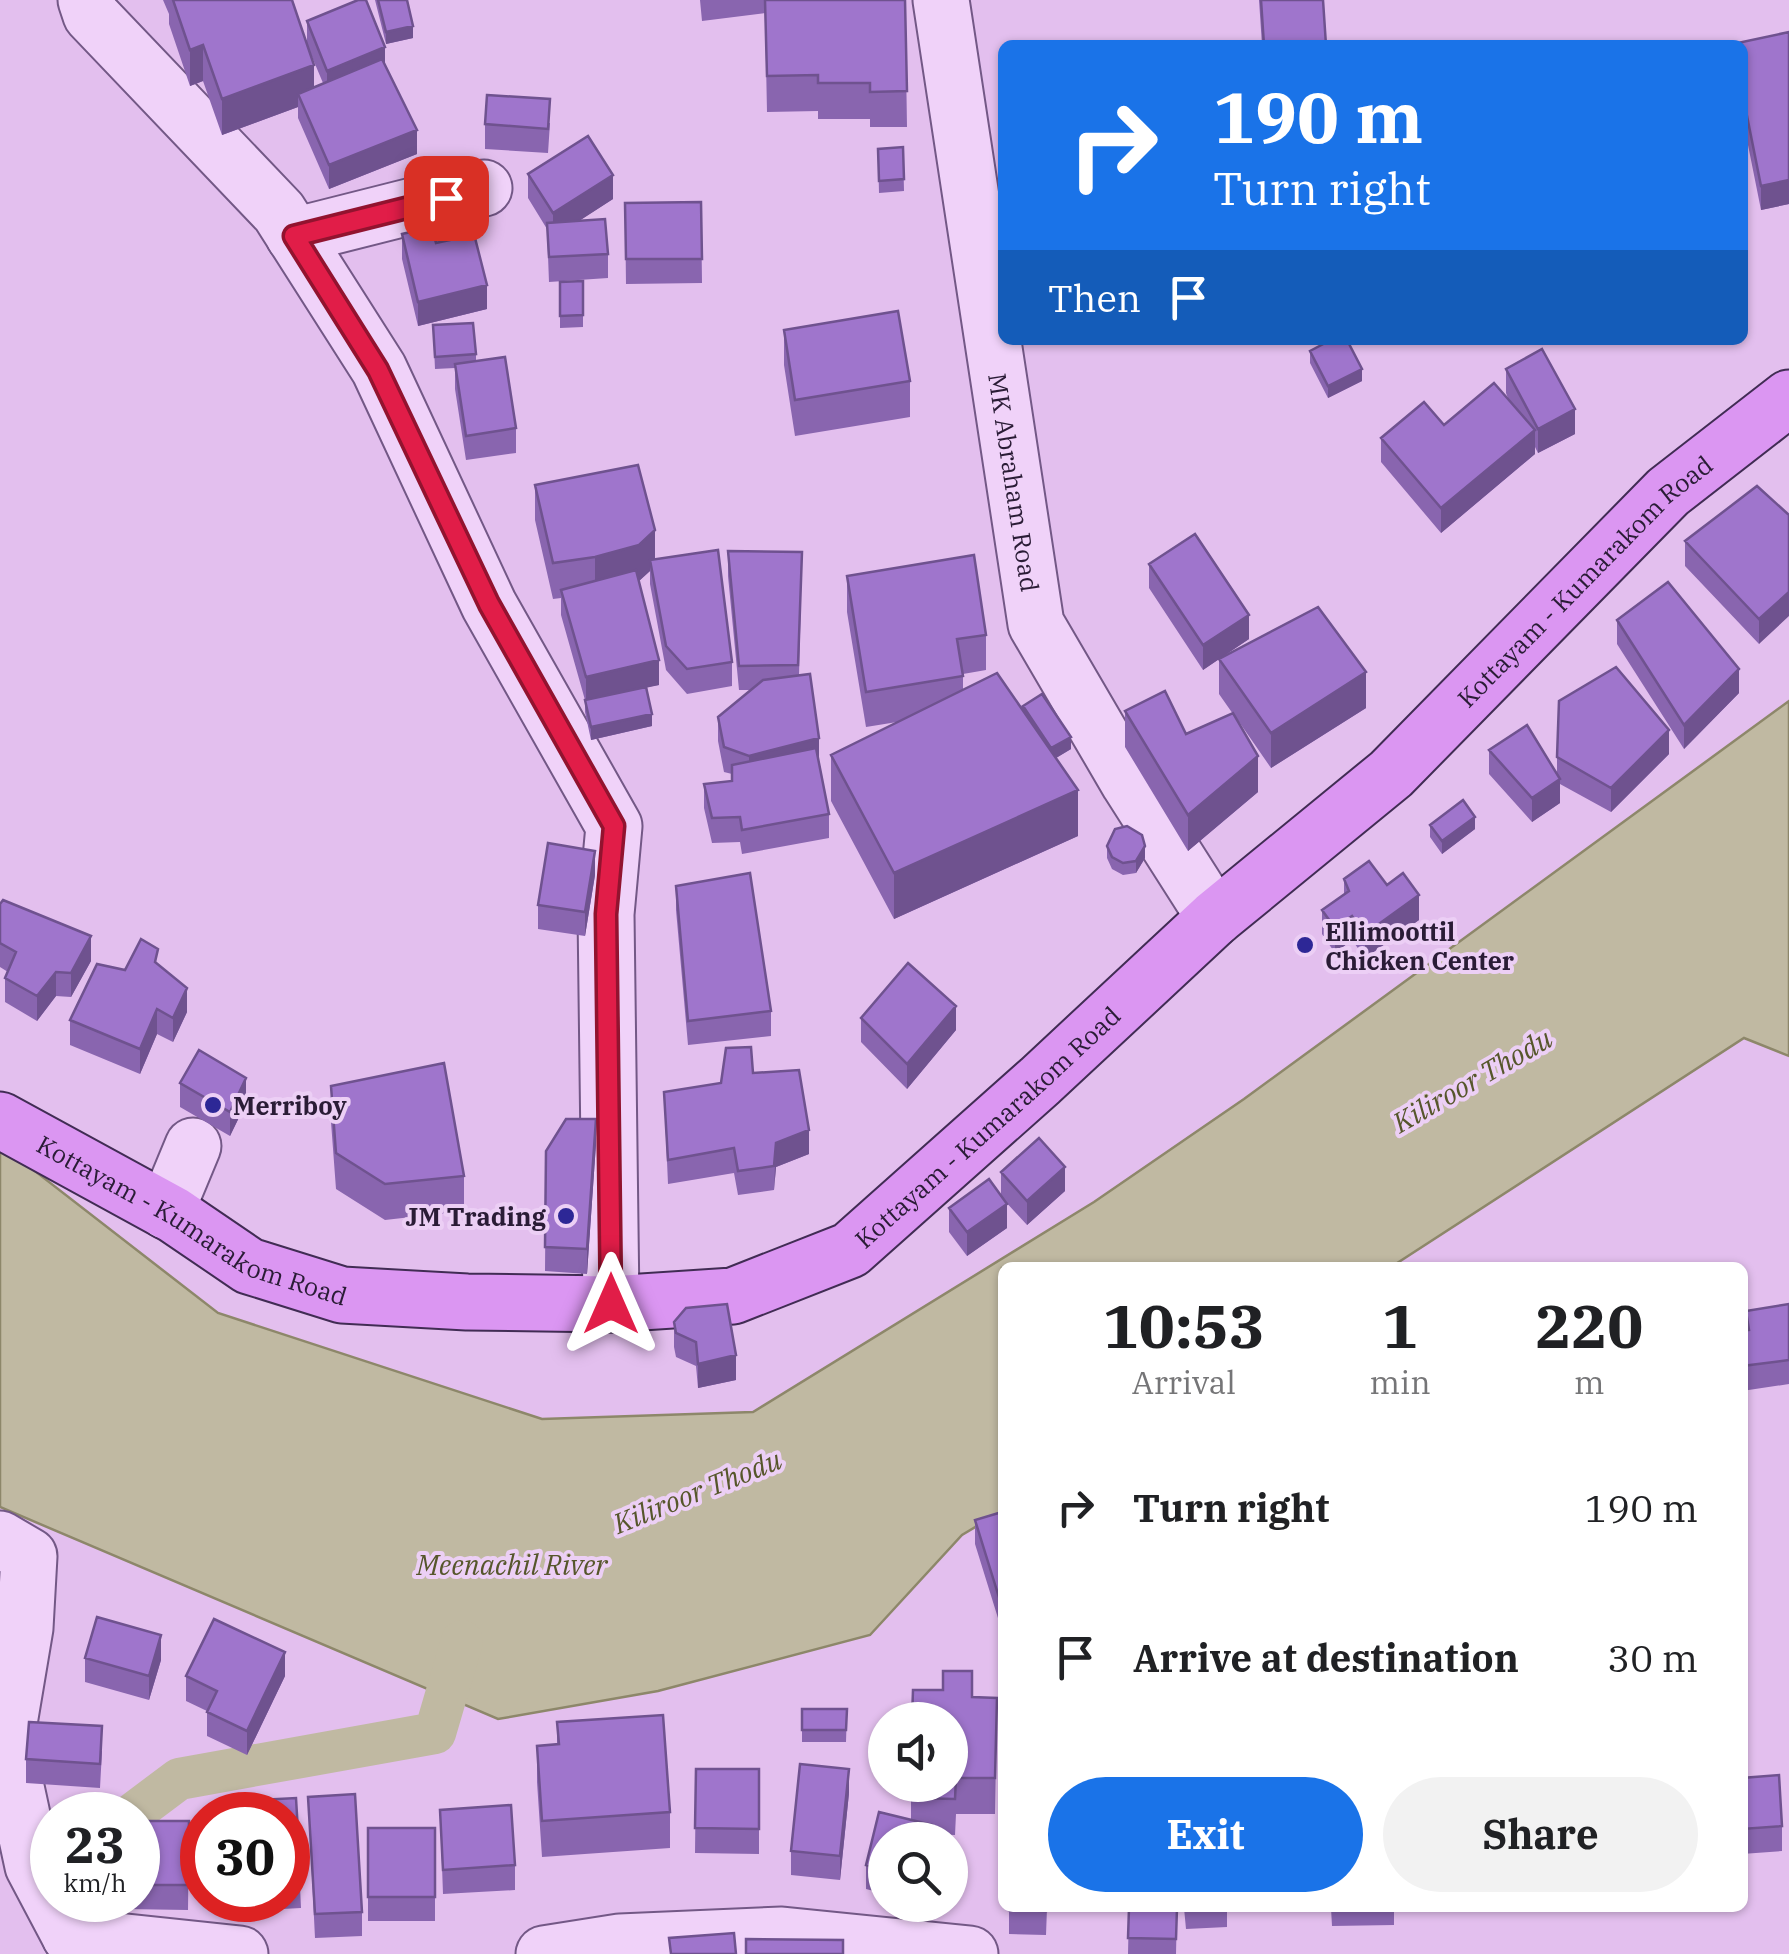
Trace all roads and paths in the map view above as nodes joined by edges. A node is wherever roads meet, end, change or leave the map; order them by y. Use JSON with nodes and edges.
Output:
{"nodes":[{"id":1,"x":86,"y":0,"type":"edge"},
{"id":2,"x":942,"y":0,"type":"edge"},
{"id":3,"x":484,"y":188,"type":"dead end"},
{"id":4,"x":294,"y":236,"type":"junction"},
{"id":5,"x":1789,"y":398,"type":"edge"},
{"id":6,"x":1214,"y":918,"type":"junction"},
{"id":7,"x":0,"y":1120,"type":"edge"},
{"id":8,"x":193,"y":1146,"type":"dead end"},
{"id":9,"x":166,"y":1210,"type":"junction"},
{"id":10,"x":611,"y":1304,"type":"junction"},
{"id":11,"x":0,"y":1539,"type":"edge"},
{"id":12,"x":64,"y":1945,"type":"edge"},
{"id":13,"x":874,"y":1949,"type":"edge"},
{"id":14,"x":149,"y":1950,"type":"edge"},
{"id":15,"x":240,"y":1954,"type":"edge"},
{"id":16,"x":544,"y":1954,"type":"edge"},
{"id":17,"x":970,"y":1954,"type":"edge"}],
"edges":[{"from":1,"to":4,"type":"street"},
{"from":2,"to":6,"type":"street","name":"MK Abraham Road"},
{"from":3,"to":4,"type":"street"},
{"from":4,"to":10,"type":"street"},
{"from":5,"to":6,"type":"main road","name":"Kottayam - Kumarakom Road"},
{"from":6,"to":10,"type":"main road","name":"Kottayam - Kumarakom Road"},
{"from":7,"to":9,"type":"main road","name":"Kottayam - Kumarakom Road"},
{"from":8,"to":9,"type":"street"},
{"from":9,"to":10,"type":"main road","name":"Kottayam - Kumarakom Road"},
{"from":11,"to":12,"type":"street"},
{"from":12,"to":14,"type":"street"},
{"from":13,"to":16,"type":"street"},
{"from":13,"to":17,"type":"street"},
{"from":14,"to":15,"type":"street"}]}
